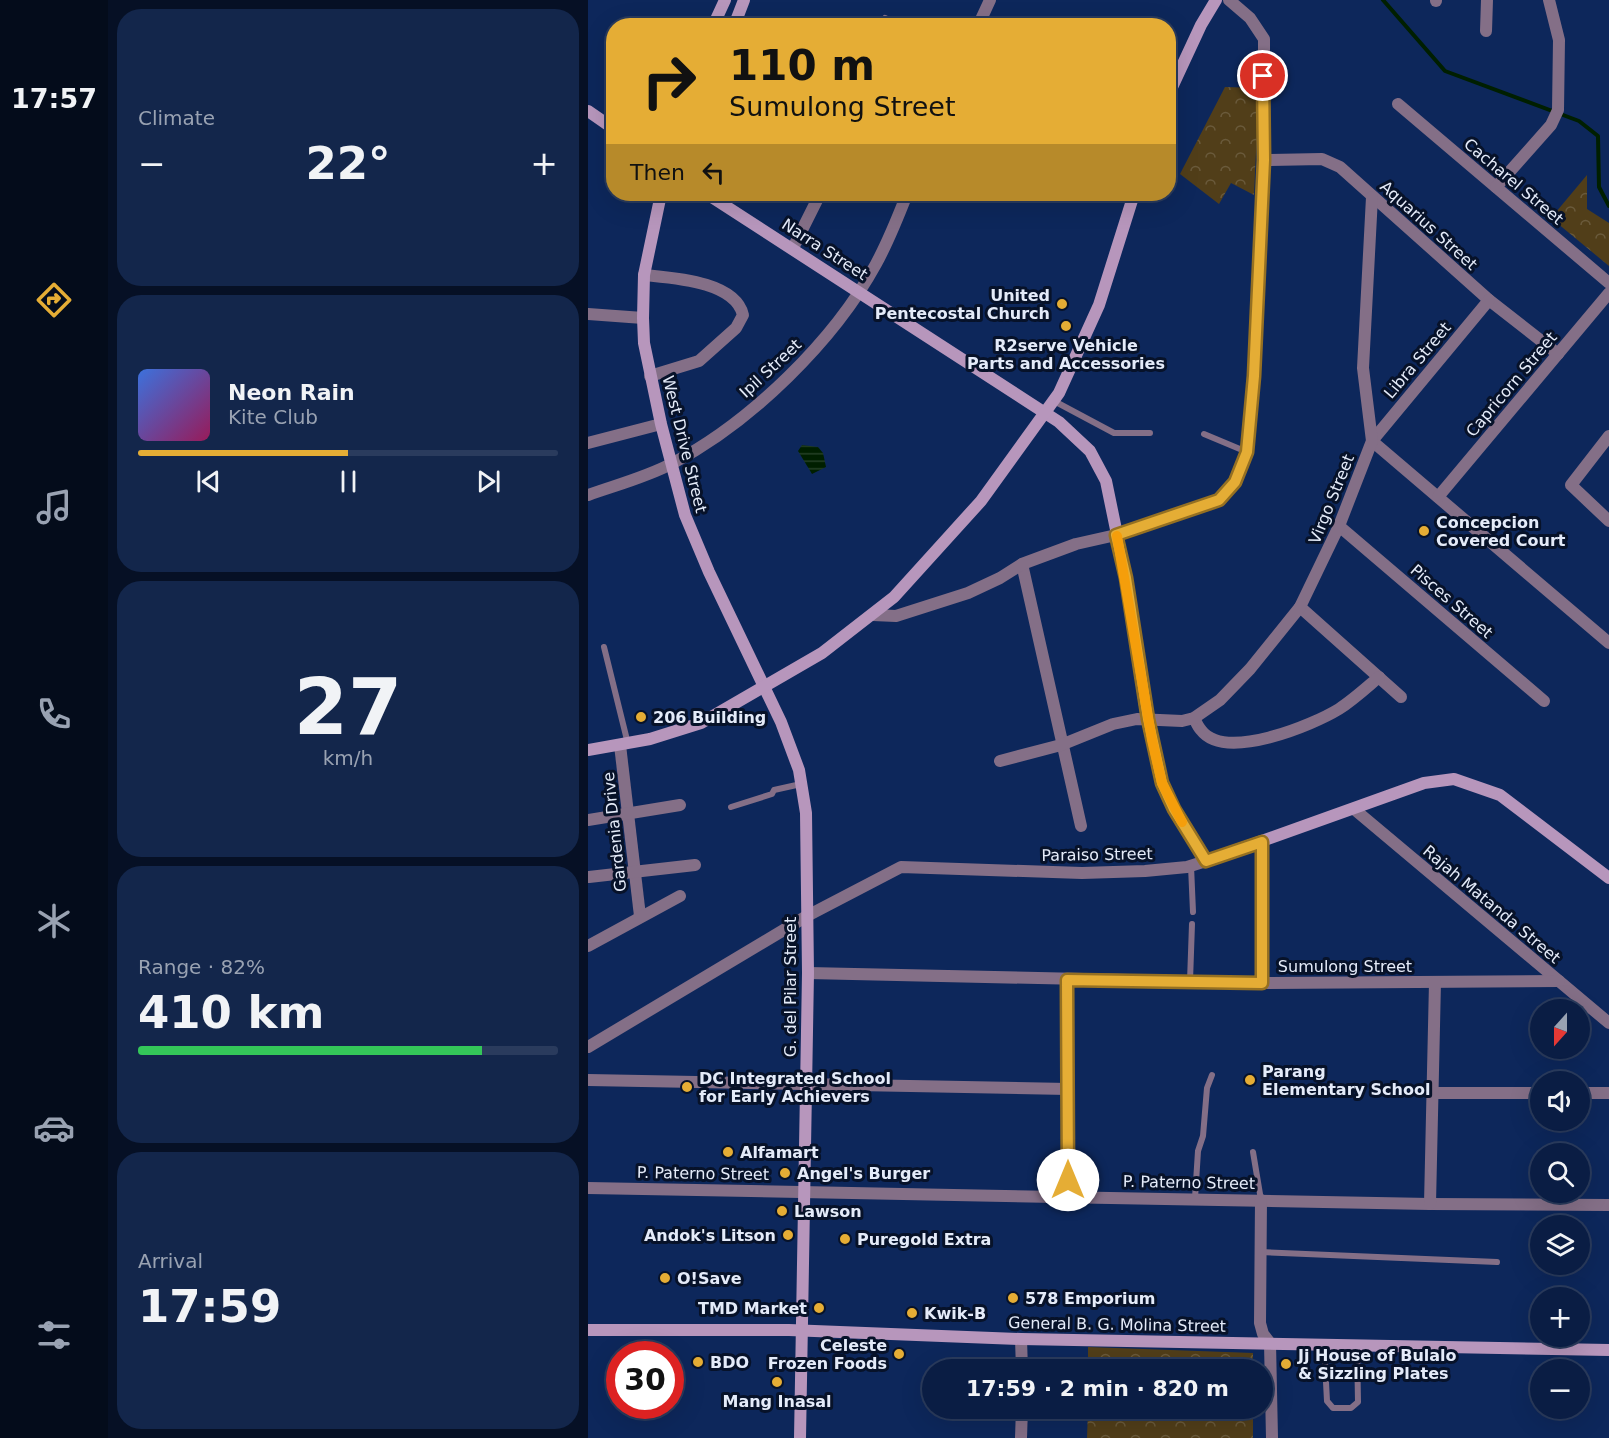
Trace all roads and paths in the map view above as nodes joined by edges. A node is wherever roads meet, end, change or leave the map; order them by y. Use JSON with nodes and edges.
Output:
{"nodes":[{"id":1,"x":724,"y":0,"type":"edge"},
{"id":2,"x":744,"y":0,"type":"edge"},
{"id":3,"x":990,"y":0,"type":"edge"},
{"id":4,"x":1216,"y":0,"type":"edge"},
{"id":5,"x":1228,"y":0,"type":"edge"},
{"id":6,"x":1487,"y":0,"type":"edge"},
{"id":7,"x":1549,"y":0,"type":"edge"},
{"id":8,"x":716,"y":18,"type":"edge"},
{"id":9,"x":737,"y":18,"type":"edge"},
{"id":10,"x":982,"y":18,"type":"edge"},
{"id":11,"x":1486,"y":31,"type":"dead end"},
{"id":12,"x":1176,"y":80,"type":"edge"},
{"id":13,"x":1398,"y":104,"type":"dead end"},
{"id":14,"x":588,"y":111,"type":"edge"},
{"id":15,"x":606,"y":123,"type":"edge"},
{"id":16,"x":1264,"y":160,"type":"junction"},
{"id":17,"x":1496,"y":187,"type":"junction"},
{"id":18,"x":1372,"y":197,"type":"junction"},
{"id":19,"x":660,"y":201,"type":"edge"},
{"id":20,"x":718,"y":201,"type":"edge"},
{"id":21,"x":816,"y":201,"type":"edge"},
{"id":22,"x":904,"y":201,"type":"edge"},
{"id":23,"x":1132,"y":201,"type":"edge"},
{"id":24,"x":793,"y":248,"type":"junction"},
{"id":25,"x":644,"y":275,"type":"junction"},
{"id":26,"x":1609,"y":284,"type":"edge"},
{"id":27,"x":859,"y":291,"type":"junction"},
{"id":28,"x":1609,"y":293,"type":"edge"},
{"id":29,"x":1489,"y":300,"type":"junction"},
{"id":30,"x":588,"y":314,"type":"edge"},
{"id":31,"x":643,"y":318,"type":"junction"},
{"id":32,"x":1558,"y":354,"type":"junction"},
{"id":33,"x":650,"y":376,"type":"junction"},
{"id":34,"x":1054,"y":401,"type":"junction"},
{"id":35,"x":1045,"y":414,"type":"junction"},
{"id":36,"x":660,"y":424,"type":"junction"},
{"id":37,"x":1150,"y":433,"type":"dead end"},
{"id":38,"x":1204,"y":434,"type":"dead end"},
{"id":39,"x":1609,"y":436,"type":"edge"},
{"id":40,"x":1372,"y":441,"type":"junction"},
{"id":41,"x":588,"y":443,"type":"edge"},
{"id":42,"x":1247,"y":452,"type":"junction"},
{"id":43,"x":672,"y":464,"type":"junction"},
{"id":44,"x":588,"y":495,"type":"edge"},
{"id":45,"x":1438,"y":497,"type":"junction"},
{"id":46,"x":1609,"y":522,"type":"edge"},
{"id":47,"x":1339,"y":526,"type":"junction"},
{"id":48,"x":1116,"y":535,"type":"junction"},
{"id":49,"x":1022,"y":564,"type":"junction"},
{"id":50,"x":1300,"y":608,"type":"junction"},
{"id":51,"x":873,"y":615,"type":"junction"},
{"id":52,"x":1609,"y":643,"type":"edge"},
{"id":53,"x":603,"y":647,"type":"dead end"},
{"id":54,"x":1379,"y":677,"type":"junction"},
{"id":55,"x":765,"y":687,"type":"junction"},
{"id":56,"x":1401,"y":697,"type":"dead end"},
{"id":57,"x":1544,"y":701,"type":"dead end"},
{"id":58,"x":1194,"y":718,"type":"junction"},
{"id":59,"x":1148,"y":719,"type":"junction"},
{"id":60,"x":624,"y":744,"type":"junction"},
{"id":61,"x":1061,"y":745,"type":"junction"},
{"id":62,"x":588,"y":750,"type":"edge"},
{"id":63,"x":1000,"y":761,"type":"dead end"},
{"id":64,"x":802,"y":784,"type":"junction"},
{"id":65,"x":680,"y":806,"type":"dead end"},
{"id":66,"x":731,"y":807,"type":"dead end"},
{"id":67,"x":1354,"y":809,"type":"junction"},
{"id":68,"x":628,"y":815,"type":"junction"},
{"id":69,"x":588,"y":820,"type":"edge"},
{"id":70,"x":1081,"y":826,"type":"dead end"},
{"id":71,"x":1262,"y":842,"type":"junction"},
{"id":72,"x":1206,"y":861,"type":"junction"},
{"id":73,"x":696,"y":865,"type":"dead end"},
{"id":74,"x":1191,"y":866,"type":"junction"},
{"id":75,"x":634,"y":871,"type":"junction"},
{"id":76,"x":589,"y":877,"type":"edge"},
{"id":77,"x":1609,"y":878,"type":"edge"},
{"id":78,"x":680,"y":897,"type":"dead end"},
{"id":79,"x":1193,"y":912,"type":"dead end"},
{"id":80,"x":640,"y":916,"type":"junction"},
{"id":81,"x":807,"y":916,"type":"junction"},
{"id":82,"x":1192,"y":924,"type":"dead end"},
{"id":83,"x":588,"y":946,"type":"edge"},
{"id":84,"x":808,"y":973,"type":"junction"},
{"id":85,"x":1067,"y":980,"type":"junction"},
{"id":86,"x":1559,"y":981,"type":"junction"},
{"id":87,"x":1190,"y":982,"type":"junction"},
{"id":88,"x":1435,"y":982,"type":"junction"},
{"id":89,"x":1262,"y":983,"type":"junction"},
{"id":90,"x":1609,"y":1023,"type":"edge"},
{"id":91,"x":588,"y":1047,"type":"edge"},
{"id":92,"x":1212,"y":1075,"type":"dead end"},
{"id":93,"x":588,"y":1080,"type":"edge"},
{"id":94,"x":806,"y":1084,"type":"junction"},
{"id":95,"x":1068,"y":1089,"type":"junction"},
{"id":96,"x":1432,"y":1093,"type":"junction"},
{"id":97,"x":1530,"y":1093,"type":"edge"},
{"id":98,"x":1590,"y":1093,"type":"edge"},
{"id":99,"x":1609,"y":1093,"type":"edge"},
{"id":100,"x":1253,"y":1152,"type":"dead end"},
{"id":101,"x":588,"y":1188,"type":"edge"},
{"id":102,"x":804,"y":1191,"type":"junction"},
{"id":103,"x":1067,"y":1196,"type":"junction"},
{"id":104,"x":1195,"y":1198,"type":"junction"},
{"id":105,"x":1261,"y":1200,"type":"junction"},
{"id":106,"x":1430,"y":1204,"type":"junction"},
{"id":107,"x":1609,"y":1205,"type":"edge"},
{"id":108,"x":1260,"y":1252,"type":"junction"},
{"id":109,"x":1497,"y":1262,"type":"dead end"},
{"id":110,"x":588,"y":1330,"type":"edge"},
{"id":111,"x":802,"y":1331,"type":"junction"},
{"id":112,"x":1021,"y":1339,"type":"junction"},
{"id":113,"x":1270,"y":1343,"type":"junction"},
{"id":114,"x":1323,"y":1344,"type":"junction"},
{"id":115,"x":1357,"y":1344,"type":"junction"},
{"id":116,"x":1609,"y":1350,"type":"edge"},
{"id":117,"x":1022,"y":1359,"type":"edge"},
{"id":118,"x":1022,"y":1419,"type":"edge"},
{"id":119,"x":800,"y":1438,"type":"edge"},
{"id":120,"x":1021,"y":1438,"type":"edge"},
{"id":121,"x":1272,"y":1438,"type":"edge"}],
"edges":[{"from":1,"to":8,"type":"street"},
{"from":2,"to":9,"type":"street"},
{"from":3,"to":10,"type":"street"},
{"from":4,"to":12,"type":"street"},
{"from":5,"to":16,"type":"street"},
{"from":6,"to":11,"type":"street"},
{"from":7,"to":17,"type":"street"},
{"from":13,"to":17,"type":"street","name":"Cacharel Street"},
{"from":14,"to":15,"type":"street"},
{"from":16,"to":18,"type":"street","name":"Aquarius Street"},
{"from":16,"to":42,"type":"street"},
{"from":17,"to":26,"type":"street","name":"Cacharel Street"},
{"from":18,"to":29,"type":"street","name":"Aquarius Street"},
{"from":18,"to":40,"type":"street","name":"Virgo Street"},
{"from":19,"to":25,"type":"street","name":"West Drive Street"},
{"from":20,"to":24,"type":"street","name":"Narra Street"},
{"from":21,"to":24,"type":"street"},
{"from":22,"to":27,"type":"street","name":"Ipil Street"},
{"from":23,"to":34,"type":"street"},
{"from":24,"to":27,"type":"street","name":"Narra Street"},
{"from":25,"to":31,"type":"street","name":"West Drive Street"},
{"from":25,"to":33,"type":"street"},
{"from":27,"to":35,"type":"street","name":"Narra Street"},
{"from":27,"to":43,"type":"street","name":"Ipil Street"},
{"from":28,"to":32,"type":"street","name":"Capricorn Street"},
{"from":29,"to":32,"type":"street","name":"Aquarius Street"},
{"from":29,"to":40,"type":"street","name":"Libra Street"},
{"from":30,"to":31,"type":"street"},
{"from":31,"to":33,"type":"street","name":"West Drive Street"},
{"from":32,"to":45,"type":"street","name":"Capricorn Street"},
{"from":33,"to":36,"type":"street","name":"West Drive Street"},
{"from":34,"to":35,"type":"street"},
{"from":34,"to":37,"type":"lane"},
{"from":35,"to":48,"type":"street","name":"Narra Street"},
{"from":35,"to":51,"type":"street"},
{"from":36,"to":41,"type":"street"},
{"from":36,"to":43,"type":"street","name":"West Drive Street"},
{"from":38,"to":42,"type":"lane"},
{"from":39,"to":46,"type":"street"},
{"from":40,"to":45,"type":"street"},
{"from":40,"to":47,"type":"street","name":"Virgo Street"},
{"from":42,"to":48,"type":"street"},
{"from":43,"to":44,"type":"street","name":"Ipil Street"},
{"from":43,"to":55,"type":"street","name":"West Drive Street"},
{"from":45,"to":52,"type":"street"},
{"from":47,"to":50,"type":"street","name":"Virgo Street"},
{"from":47,"to":57,"type":"street","name":"Pisces Street"},
{"from":48,"to":49,"type":"street"},
{"from":48,"to":59,"type":"street","name":"Narra Street"},
{"from":49,"to":51,"type":"street"},
{"from":49,"to":61,"type":"street"},
{"from":50,"to":54,"type":"street"},
{"from":50,"to":58,"type":"street","name":"Virgo Street"},
{"from":51,"to":55,"type":"street"},
{"from":53,"to":60,"type":"lane"},
{"from":54,"to":56,"type":"street"},
{"from":54,"to":58,"type":"street"},
{"from":55,"to":60,"type":"street"},
{"from":55,"to":64,"type":"street","name":"G. del Pilar Street"},
{"from":58,"to":59,"type":"street"},
{"from":59,"to":61,"type":"street"},
{"from":59,"to":72,"type":"street","name":"Narra Street"},
{"from":60,"to":62,"type":"street"},
{"from":60,"to":68,"type":"street","name":"Gardenia Drive"},
{"from":61,"to":63,"type":"street"},
{"from":61,"to":70,"type":"street"},
{"from":64,"to":66,"type":"lane"},
{"from":64,"to":81,"type":"street","name":"G. del Pilar Street"},
{"from":65,"to":68,"type":"street"},
{"from":67,"to":71,"type":"street","name":"Paraiso Street"},
{"from":67,"to":77,"type":"street","name":"Paraiso Street"},
{"from":67,"to":86,"type":"street","name":"Rajah Matanda Street"},
{"from":68,"to":69,"type":"street"},
{"from":68,"to":75,"type":"street","name":"Gardenia Drive"},
{"from":71,"to":72,"type":"street","name":"Paraiso Street"},
{"from":71,"to":89,"type":"street"},
{"from":72,"to":74,"type":"street","name":"Paraiso Street"},
{"from":73,"to":75,"type":"street"},
{"from":74,"to":79,"type":"lane"},
{"from":74,"to":81,"type":"street","name":"Paraiso Street"},
{"from":75,"to":76,"type":"street"},
{"from":75,"to":80,"type":"street","name":"Gardenia Drive"},
{"from":78,"to":80,"type":"street"},
{"from":80,"to":83,"type":"street"},
{"from":81,"to":84,"type":"street","name":"G. del Pilar Street"},
{"from":81,"to":91,"type":"street","name":"Paraiso Street"},
{"from":82,"to":87,"type":"lane"},
{"from":84,"to":85,"type":"street","name":"Sumulong Street"},
{"from":84,"to":94,"type":"street","name":"G. del Pilar Street"},
{"from":85,"to":87,"type":"street","name":"Sumulong Street"},
{"from":85,"to":95,"type":"street"},
{"from":86,"to":88,"type":"street","name":"Sumulong Street"},
{"from":86,"to":90,"type":"street","name":"Rajah Matanda Street"},
{"from":87,"to":89,"type":"street","name":"Sumulong Street"},
{"from":88,"to":89,"type":"street","name":"Sumulong Street"},
{"from":88,"to":96,"type":"street"},
{"from":92,"to":104,"type":"lane"},
{"from":93,"to":94,"type":"street"},
{"from":94,"to":95,"type":"street"},
{"from":94,"to":102,"type":"street","name":"G. del Pilar Street"},
{"from":95,"to":103,"type":"street"},
{"from":96,"to":97,"type":"street"},
{"from":96,"to":106,"type":"street"},
{"from":98,"to":99,"type":"street"},
{"from":100,"to":105,"type":"lane"},
{"from":101,"to":102,"type":"street","name":"P. Paterno Street"},
{"from":102,"to":103,"type":"street","name":"P. Paterno Street"},
{"from":102,"to":111,"type":"street","name":"G. del Pilar Street"},
{"from":103,"to":104,"type":"street","name":"P. Paterno Street"},
{"from":104,"to":105,"type":"street","name":"P. Paterno Street"},
{"from":105,"to":106,"type":"street","name":"P. Paterno Street"},
{"from":105,"to":108,"type":"street"},
{"from":106,"to":107,"type":"street","name":"P. Paterno Street"},
{"from":108,"to":109,"type":"lane"},
{"from":108,"to":113,"type":"street"},
{"from":110,"to":111,"type":"street","name":"General B. G. Molina Street"},
{"from":111,"to":112,"type":"street","name":"General B. G. Molina Street"},
{"from":111,"to":119,"type":"street","name":"G. del Pilar Street"},
{"from":112,"to":113,"type":"street","name":"General B. G. Molina Street"},
{"from":112,"to":117,"type":"street"},
{"from":113,"to":114,"type":"street","name":"General B. G. Molina Street"},
{"from":113,"to":121,"type":"street"},
{"from":114,"to":115,"type":"street","name":"General B. G. Molina Street"},
{"from":114,"to":115,"type":"lane"},
{"from":115,"to":116,"type":"street","name":"General B. G. Molina Street"},
{"from":118,"to":120,"type":"street"}]}
